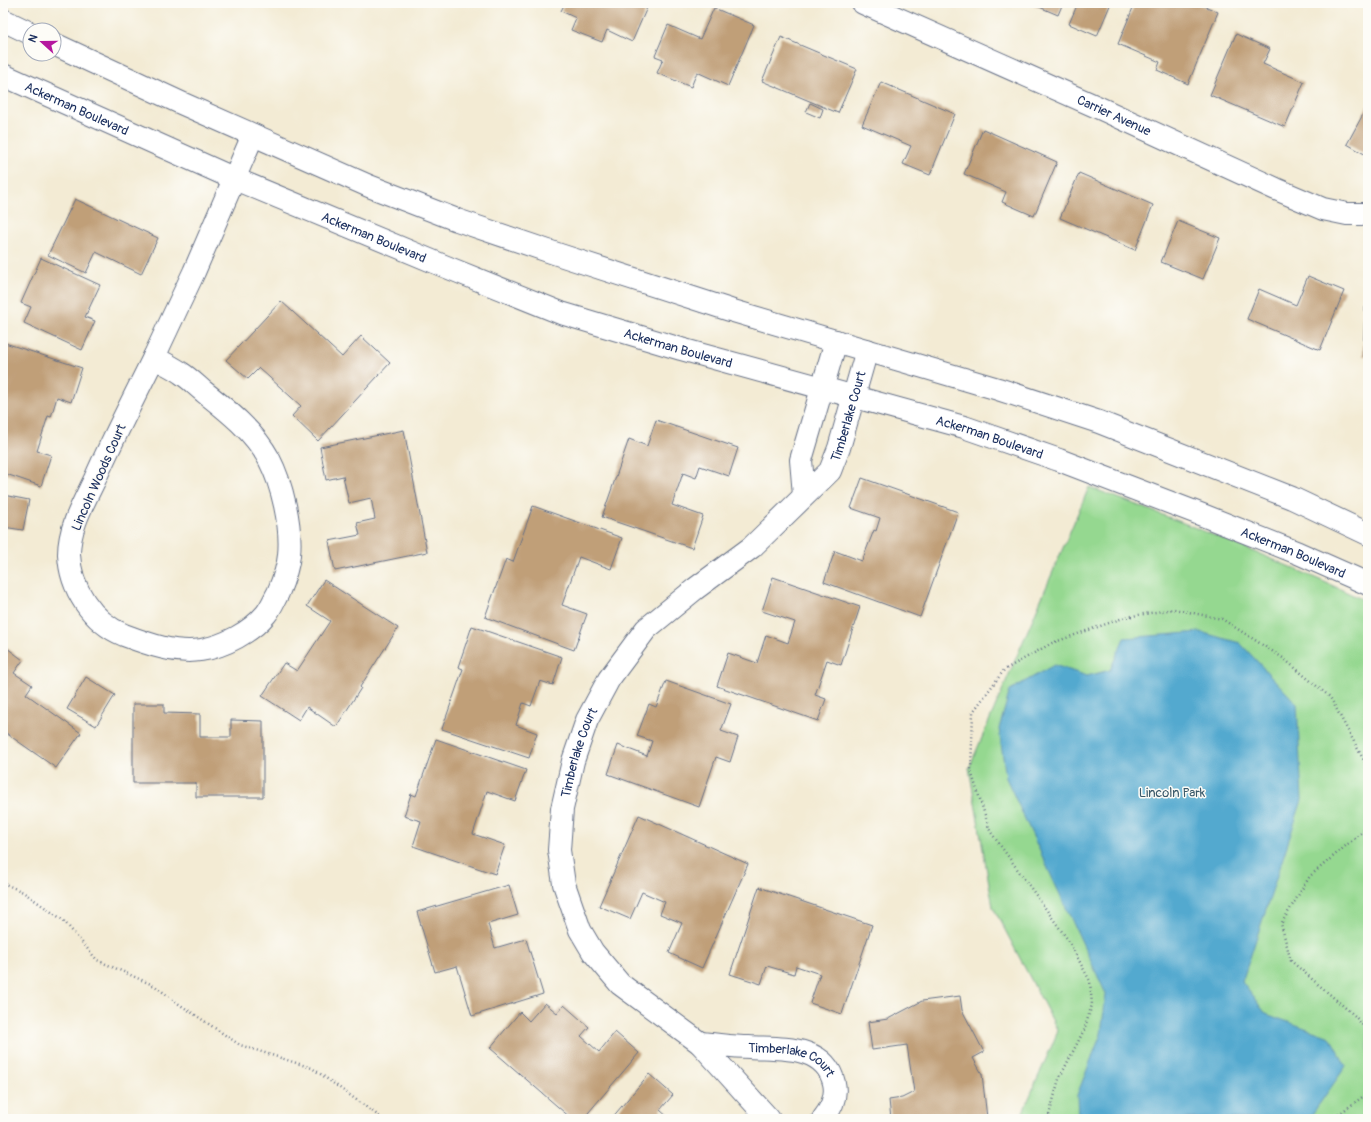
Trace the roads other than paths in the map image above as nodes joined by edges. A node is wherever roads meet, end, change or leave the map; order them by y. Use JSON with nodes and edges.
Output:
{"nodes":[{"id":1,"x":863,"y":3,"type":"edge"},
{"id":2,"x":3,"y":20,"type":"edge"},
{"id":3,"x":22,"y":29,"type":"edge"},
{"id":4,"x":62,"y":48,"type":"edge"},
{"id":5,"x":3,"y":75,"type":"edge"},
{"id":6,"x":253,"y":135,"type":"junction"},
{"id":7,"x":235,"y":179,"type":"junction"},
{"id":8,"x":1368,"y":214,"type":"edge"},
{"id":9,"x":836,"y":341,"type":"junction"},
{"id":10,"x":867,"y":350,"type":"junction"},
{"id":11,"x":154,"y":358,"type":"junction"},
{"id":12,"x":822,"y":388,"type":"junction"},
{"id":13,"x":854,"y":396,"type":"junction"},
{"id":14,"x":804,"y":495,"type":"junction"},
{"id":15,"x":1368,"y":534,"type":"edge"},
{"id":16,"x":1368,"y":584,"type":"edge"},
{"id":17,"x":700,"y":1043,"type":"junction"},
{"id":18,"x":769,"y":1119,"type":"edge"},
{"id":19,"x":823,"y":1119,"type":"edge"}],
"edges":[{"from":1,"to":8,"type":"street","name":"Carrier Avenue"},
{"from":2,"to":3,"type":"street"},
{"from":4,"to":6,"type":"street"},
{"from":5,"to":7,"type":"street","name":"Ackerman Boulevard"},
{"from":6,"to":7,"type":"street","name":"Lincoln Woods Court"},
{"from":6,"to":9,"type":"street"},
{"from":7,"to":11,"type":"street","name":"Lincoln Woods Court"},
{"from":7,"to":12,"type":"street","name":"Ackerman Boulevard"},
{"from":9,"to":10,"type":"street"},
{"from":9,"to":12,"type":"street"},
{"from":10,"to":13,"type":"street","name":"Timberlake Court"},
{"from":10,"to":15,"type":"street"},
{"from":11,"to":11,"type":"street","name":"Lincoln Woods Court"},
{"from":12,"to":13,"type":"street","name":"Ackerman Boulevard"},
{"from":12,"to":14,"type":"street"},
{"from":13,"to":14,"type":"street","name":"Timberlake Court"},
{"from":13,"to":16,"type":"street","name":"Ackerman Boulevard"},
{"from":14,"to":17,"type":"street","name":"Timberlake Court"},
{"from":17,"to":18,"type":"street","name":"Timberlake Court"},
{"from":17,"to":19,"type":"street","name":"Timberlake Court"}]}
